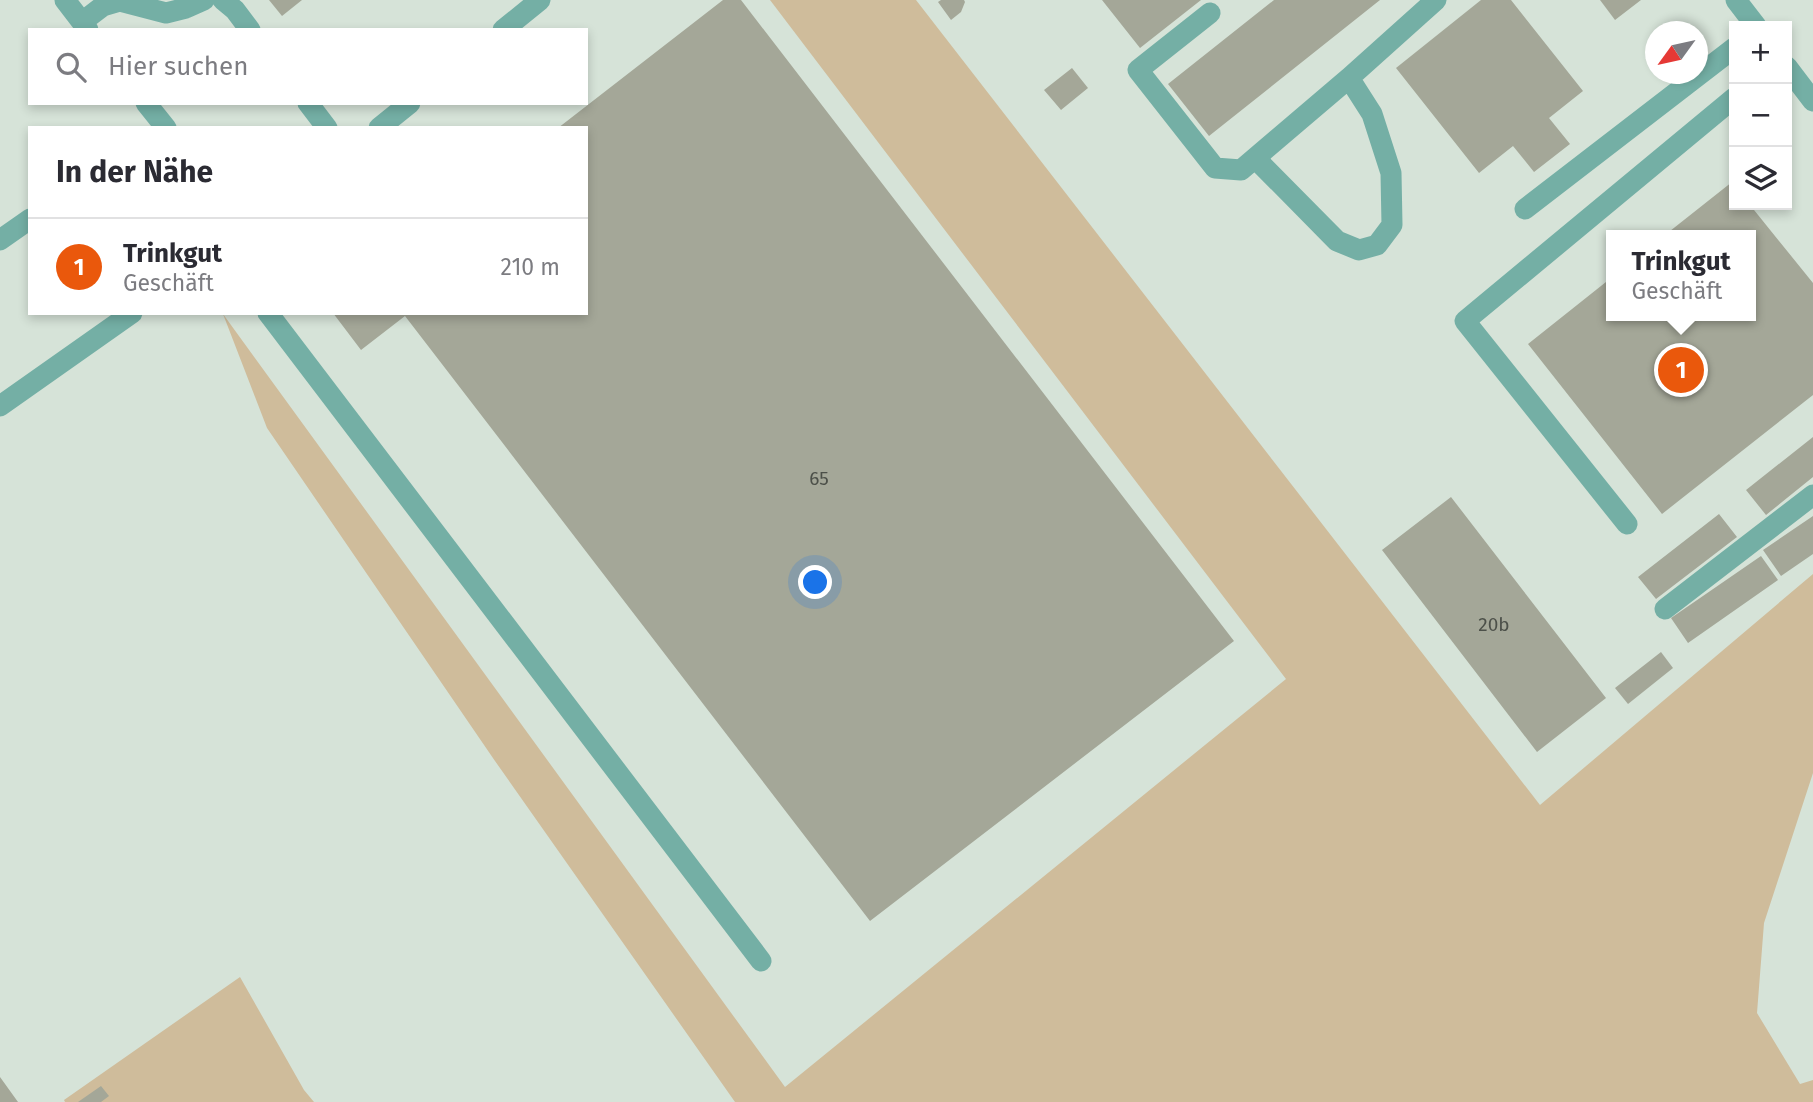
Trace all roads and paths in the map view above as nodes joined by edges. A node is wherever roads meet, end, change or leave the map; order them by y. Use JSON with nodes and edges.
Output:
{"nodes":[{"id":1,"x":65,"y":0,"type":"edge"},
{"id":2,"x":204,"y":0,"type":"edge"},
{"id":3,"x":223,"y":0,"type":"edge"},
{"id":4,"x":540,"y":0,"type":"edge"},
{"id":5,"x":1436,"y":0,"type":"edge"},
{"id":6,"x":1736,"y":0,"type":"edge"},
{"id":7,"x":1210,"y":13,"type":"dead end"},
{"id":8,"x":1752,"y":21,"type":"edge"},
{"id":9,"x":85,"y":26,"type":"edge"},
{"id":10,"x":248,"y":28,"type":"edge"},
{"id":11,"x":505,"y":28,"type":"edge"},
{"id":12,"x":1729,"y":52,"type":"edge"},
{"id":13,"x":1792,"y":74,"type":"edge"},
{"id":14,"x":1349,"y":78,"type":"junction"},
{"id":15,"x":1813,"y":101,"type":"edge"},
{"id":16,"x":1729,"y":102,"type":"edge"},
{"id":17,"x":147,"y":105,"type":"edge"},
{"id":18,"x":310,"y":105,"type":"edge"},
{"id":19,"x":408,"y":105,"type":"edge"},
{"id":20,"x":161,"y":126,"type":"edge"},
{"id":21,"x":325,"y":126,"type":"edge"},
{"id":22,"x":381,"y":126,"type":"edge"},
{"id":23,"x":1255,"y":158,"type":"junction"},
{"id":24,"x":1525,"y":209,"type":"dead end"},
{"id":25,"x":28,"y":220,"type":"edge"},
{"id":26,"x":0,"y":240,"type":"edge"},
{"id":27,"x":129,"y":315,"type":"edge"},
{"id":28,"x":270,"y":315,"type":"edge"},
{"id":29,"x":0,"y":406,"type":"edge"},
{"id":30,"x":1813,"y":495,"type":"edge"},
{"id":31,"x":1627,"y":524,"type":"dead end"},
{"id":32,"x":1665,"y":609,"type":"dead end"},
{"id":33,"x":761,"y":961,"type":"dead end"}],
"edges":[{"from":1,"to":9,"type":"street"},
{"from":2,"to":9,"type":"street"},
{"from":3,"to":10,"type":"street"},
{"from":4,"to":11,"type":"street"},
{"from":5,"to":14,"type":"street"},
{"from":6,"to":8,"type":"street"},
{"from":7,"to":23,"type":"street"},
{"from":12,"to":24,"type":"street"},
{"from":13,"to":15,"type":"street"},
{"from":14,"to":23,"type":"street"},
{"from":14,"to":23,"type":"street"},
{"from":16,"to":31,"type":"street"},
{"from":17,"to":20,"type":"street"},
{"from":18,"to":21,"type":"street"},
{"from":19,"to":22,"type":"street"},
{"from":25,"to":26,"type":"street"},
{"from":27,"to":29,"type":"street"},
{"from":28,"to":33,"type":"street"},
{"from":30,"to":32,"type":"street"}]}
